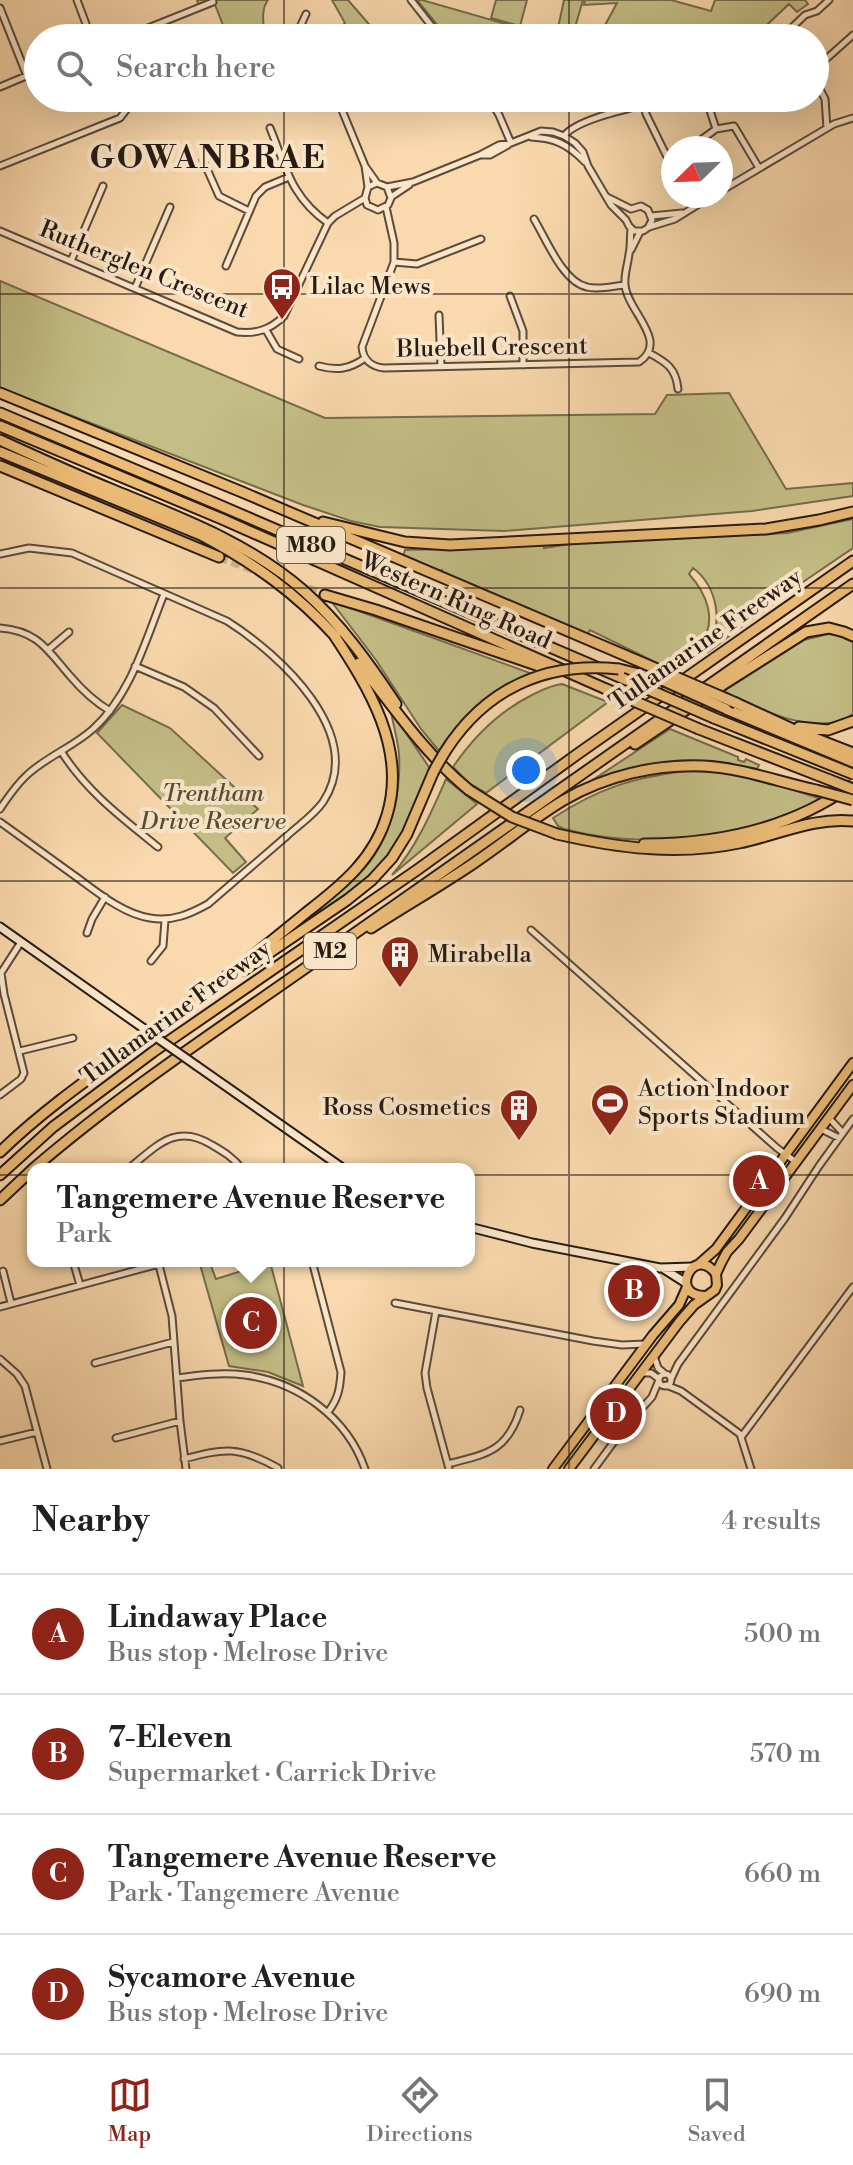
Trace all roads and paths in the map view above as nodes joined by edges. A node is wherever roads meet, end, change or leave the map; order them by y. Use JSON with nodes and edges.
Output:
{"nodes":[{"id":1,"x":77,"y":0,"type":"edge"},
{"id":2,"x":411,"y":0,"type":"edge"},
{"id":3,"x":829,"y":0,"type":"edge"},
{"id":4,"x":213,"y":2,"type":"edge"},
{"id":5,"x":0,"y":8,"type":"edge"},
{"id":6,"x":306,"y":14,"type":"dead end"},
{"id":7,"x":86,"y":24,"type":"edge"},
{"id":8,"x":158,"y":24,"type":"edge"},
{"id":9,"x":301,"y":24,"type":"edge"},
{"id":10,"x":430,"y":24,"type":"edge"},
{"id":11,"x":796,"y":24,"type":"edge"},
{"id":12,"x":853,"y":35,"type":"edge"},
{"id":13,"x":829,"y":56,"type":"edge"},
{"id":14,"x":24,"y":68,"type":"edge"},
{"id":15,"x":24,"y":77,"type":"edge"},
{"id":16,"x":0,"y":87,"type":"edge"},
{"id":17,"x":125,"y":112,"type":"edge"},
{"id":18,"x":343,"y":112,"type":"edge"},
{"id":19,"x":497,"y":112,"type":"edge"},
{"id":20,"x":618,"y":112,"type":"edge"},
{"id":21,"x":646,"y":112,"type":"edge"},
{"id":22,"x":711,"y":112,"type":"edge"},
{"id":23,"x":826,"y":112,"type":"edge"},
{"id":24,"x":853,"y":118,"type":"edge"},
{"id":25,"x":270,"y":128,"type":"dead end"},
{"id":26,"x":716,"y":129,"type":"junction"},
{"id":27,"x":827,"y":129,"type":"junction"},
{"id":28,"x":564,"y":136,"type":"junction"},
{"id":29,"x":706,"y":136,"type":"edge"},
{"id":30,"x":528,"y":137,"type":"junction"},
{"id":31,"x":661,"y":142,"type":"edge"},
{"id":32,"x":511,"y":143,"type":"junction"},
{"id":33,"x":203,"y":160,"type":"dead end"},
{"id":34,"x":0,"y":166,"type":"edge"},
{"id":35,"x":365,"y":166,"type":"junction"},
{"id":36,"x":588,"y":166,"type":"junction"},
{"id":37,"x":759,"y":168,"type":"junction"},
{"id":38,"x":289,"y":177,"type":"junction"},
{"id":39,"x":413,"y":182,"type":"junction"},
{"id":40,"x":377,"y":183,"type":"junction"},
{"id":41,"x":733,"y":184,"type":"edge"},
{"id":42,"x":103,"y":186,"type":"dead end"},
{"id":43,"x":368,"y":187,"type":"junction"},
{"id":44,"x":387,"y":187,"type":"junction"},
{"id":45,"x":606,"y":196,"type":"junction"},
{"id":46,"x":391,"y":198,"type":"junction"},
{"id":47,"x":366,"y":201,"type":"junction"},
{"id":48,"x":170,"y":207,"type":"dead end"},
{"id":49,"x":386,"y":207,"type":"junction"},
{"id":50,"x":692,"y":208,"type":"edge"},
{"id":51,"x":631,"y":209,"type":"junction"},
{"id":52,"x":378,"y":210,"type":"junction"},
{"id":53,"x":249,"y":211,"type":"junction"},
{"id":54,"x":683,"y":213,"type":"junction"},
{"id":55,"x":651,"y":216,"type":"junction"},
{"id":56,"x":534,"y":219,"type":"dead end"},
{"id":57,"x":626,"y":220,"type":"junction"},
{"id":58,"x":328,"y":223,"type":"junction"},
{"id":59,"x":649,"y":227,"type":"junction"},
{"id":60,"x":631,"y":229,"type":"junction"},
{"id":61,"x":0,"y":231,"type":"edge"},
{"id":62,"x":391,"y":231,"type":"junction"},
{"id":63,"x":640,"y":232,"type":"junction"},
{"id":64,"x":481,"y":239,"type":"dead end"},
{"id":65,"x":629,"y":254,"type":"junction"},
{"id":66,"x":71,"y":261,"type":"junction"},
{"id":67,"x":394,"y":262,"type":"junction"},
{"id":68,"x":226,"y":266,"type":"dead end"},
{"id":69,"x":625,"y":285,"type":"junction"},
{"id":70,"x":135,"y":288,"type":"junction"},
{"id":71,"x":510,"y":296,"type":"dead end"},
{"id":72,"x":439,"y":315,"type":"dead end"},
{"id":73,"x":266,"y":330,"type":"junction"},
{"id":74,"x":649,"y":353,"type":"junction"},
{"id":75,"x":365,"y":358,"type":"junction"},
{"id":76,"x":299,"y":359,"type":"dead end"},
{"id":77,"x":523,"y":365,"type":"junction"},
{"id":78,"x":319,"y":366,"type":"dead end"},
{"id":79,"x":441,"y":366,"type":"junction"},
{"id":80,"x":678,"y":389,"type":"dead end"},
{"id":81,"x":0,"y":393,"type":"edge"},
{"id":82,"x":0,"y":413,"type":"edge"},
{"id":83,"x":0,"y":426,"type":"edge"},
{"id":84,"x":0,"y":440,"type":"edge"},
{"id":85,"x":0,"y":452,"type":"edge"},
{"id":86,"x":0,"y":466,"type":"edge"},
{"id":87,"x":275,"y":506,"type":"junction"},
{"id":88,"x":853,"y":512,"type":"edge"},
{"id":89,"x":0,"y":554,"type":"edge"},
{"id":90,"x":219,"y":557,"type":"tunnel mouth"},
{"id":91,"x":853,"y":561,"type":"edge"},
{"id":92,"x":853,"y":584,"type":"edge"},
{"id":93,"x":164,"y":594,"type":"junction"},
{"id":94,"x":325,"y":595,"type":"tunnel mouth"},
{"id":95,"x":0,"y":628,"type":"edge"},
{"id":96,"x":69,"y":632,"type":"dead end"},
{"id":97,"x":334,"y":635,"type":"junction"},
{"id":98,"x":853,"y":636,"type":"edge"},
{"id":99,"x":49,"y":649,"type":"junction"},
{"id":100,"x":135,"y":666,"type":"junction"},
{"id":101,"x":606,"y":689,"type":"junction"},
{"id":102,"x":736,"y":703,"type":"junction"},
{"id":103,"x":110,"y":711,"type":"junction"},
{"id":104,"x":853,"y":721,"type":"edge"},
{"id":105,"x":424,"y":747,"type":"junction"},
{"id":106,"x":61,"y":751,"type":"junction"},
{"id":107,"x":853,"y":753,"type":"edge"},
{"id":108,"x":259,"y":756,"type":"dead end"},
{"id":109,"x":853,"y":762,"type":"edge"},
{"id":110,"x":848,"y":772,"type":"edge"},
{"id":111,"x":853,"y":786,"type":"edge"},
{"id":112,"x":853,"y":800,"type":"edge"},
{"id":113,"x":542,"y":802,"type":"junction"},
{"id":114,"x":0,"y":809,"type":"edge"},
{"id":115,"x":853,"y":821,"type":"edge"},
{"id":116,"x":0,"y":822,"type":"edge"},
{"id":117,"x":585,"y":839,"type":"junction"},
{"id":118,"x":158,"y":847,"type":"dead end"},
{"id":119,"x":105,"y":897,"type":"junction"},
{"id":120,"x":165,"y":920,"type":"junction"},
{"id":121,"x":0,"y":927,"type":"edge"},
{"id":122,"x":531,"y":930,"type":"dead end"},
{"id":123,"x":87,"y":933,"type":"dead end"},
{"id":124,"x":21,"y":942,"type":"junction"},
{"id":125,"x":151,"y":961,"type":"dead end"},
{"id":126,"x":2,"y":994,"type":"edge"},
{"id":127,"x":253,"y":1006,"type":"junction"},
{"id":128,"x":171,"y":1018,"type":"junction"},
{"id":129,"x":73,"y":1038,"type":"dead end"},
{"id":130,"x":20,"y":1051,"type":"junction"},
{"id":131,"x":853,"y":1063,"type":"edge"},
{"id":132,"x":853,"y":1085,"type":"edge"},
{"id":133,"x":0,"y":1095,"type":"edge"},
{"id":134,"x":828,"y":1118,"type":"junction"},
{"id":135,"x":853,"y":1119,"type":"edge"},
{"id":136,"x":821,"y":1129,"type":"junction"},
{"id":137,"x":841,"y":1136,"type":"junction"},
{"id":138,"x":0,"y":1152,"type":"edge"},
{"id":139,"x":786,"y":1154,"type":"junction"},
{"id":140,"x":796,"y":1162,"type":"junction"},
{"id":141,"x":40,"y":1163,"type":"edge"},
{"id":142,"x":136,"y":1163,"type":"edge"},
{"id":143,"x":236,"y":1163,"type":"edge"},
{"id":144,"x":335,"y":1163,"type":"edge"},
{"id":145,"x":0,"y":1175,"type":"edge"},
{"id":146,"x":27,"y":1175,"type":"edge"},
{"id":147,"x":0,"y":1200,"type":"edge"},
{"id":148,"x":475,"y":1229,"type":"edge"},
{"id":149,"x":696,"y":1266,"type":"junction"},
{"id":150,"x":75,"y":1267,"type":"edge"},
{"id":151,"x":151,"y":1267,"type":"edge"},
{"id":152,"x":160,"y":1267,"type":"edge"},
{"id":153,"x":314,"y":1267,"type":"edge"},
{"id":154,"x":660,"y":1268,"type":"junction"},
{"id":155,"x":3,"y":1271,"type":"dead end"},
{"id":156,"x":716,"y":1274,"type":"junction"},
{"id":157,"x":80,"y":1285,"type":"junction"},
{"id":158,"x":686,"y":1285,"type":"junction"},
{"id":159,"x":853,"y":1287,"type":"edge"},
{"id":160,"x":707,"y":1296,"type":"junction"},
{"id":161,"x":11,"y":1303,"type":"junction"},
{"id":162,"x":395,"y":1303,"type":"dead end"},
{"id":163,"x":0,"y":1307,"type":"edge"},
{"id":164,"x":436,"y":1311,"type":"junction"},
{"id":165,"x":173,"y":1342,"type":"junction"},
{"id":166,"x":646,"y":1344,"type":"junction"},
{"id":167,"x":622,"y":1345,"type":"junction"},
{"id":168,"x":654,"y":1355,"type":"junction"},
{"id":169,"x":0,"y":1359,"type":"edge"},
{"id":170,"x":633,"y":1362,"type":"junction"},
{"id":171,"x":95,"y":1363,"type":"dead end"},
{"id":172,"x":640,"y":1373,"type":"junction"},
{"id":173,"x":177,"y":1378,"type":"junction"},
{"id":174,"x":667,"y":1379,"type":"junction"},
{"id":175,"x":659,"y":1380,"type":"junction"},
{"id":176,"x":652,"y":1397,"type":"junction"},
{"id":177,"x":520,"y":1410,"type":"dead end"},
{"id":178,"x":328,"y":1412,"type":"junction"},
{"id":179,"x":180,"y":1421,"type":"junction"},
{"id":180,"x":586,"y":1425,"type":"junction"},
{"id":181,"x":37,"y":1432,"type":"junction"},
{"id":182,"x":596,"y":1432,"type":"junction"},
{"id":183,"x":742,"y":1436,"type":"junction"},
{"id":184,"x":116,"y":1438,"type":"dead end"},
{"id":185,"x":0,"y":1441,"type":"edge"},
{"id":186,"x":184,"y":1459,"type":"junction"},
{"id":187,"x":448,"y":1466,"type":"edge"},
{"id":188,"x":278,"y":1468,"type":"edge"},
{"id":189,"x":47,"y":1469,"type":"edge"},
{"id":190,"x":186,"y":1469,"type":"edge"},
{"id":191,"x":365,"y":1469,"type":"edge"},
{"id":192,"x":553,"y":1469,"type":"edge"},
{"id":193,"x":569,"y":1469,"type":"edge"},
{"id":194,"x":594,"y":1469,"type":"edge"},
{"id":195,"x":751,"y":1469,"type":"edge"}],
"edges":[{"from":1,"to":7,"type":"street"},
{"from":2,"to":10,"type":"street"},
{"from":3,"to":11,"type":"street"},
{"from":4,"to":8,"type":"street"},
{"from":5,"to":14,"type":"street"},
{"from":6,"to":9,"type":"street"},
{"from":12,"to":13,"type":"street"},
{"from":15,"to":16,"type":"street"},
{"from":17,"to":34,"type":"street"},
{"from":18,"to":35,"type":"street"},
{"from":19,"to":32,"type":"street"},
{"from":20,"to":28,"type":"street"},
{"from":21,"to":31,"type":"street"},
{"from":22,"to":26,"type":"street"},
{"from":23,"to":27,"type":"street"},
{"from":24,"to":27,"type":"street"},
{"from":25,"to":38,"type":"street"},
{"from":26,"to":29,"type":"street"},
{"from":26,"to":37,"type":"street"},
{"from":27,"to":37,"type":"street"},
{"from":28,"to":30,"type":"street"},
{"from":28,"to":36,"type":"street"},
{"from":30,"to":32,"type":"street"},
{"from":30,"to":36,"type":"street"},
{"from":32,"to":39,"type":"street"},
{"from":33,"to":53,"type":"street"},
{"from":35,"to":40,"type":"street"},
{"from":35,"to":43,"type":"street"},
{"from":36,"to":45,"type":"street"},
{"from":37,"to":41,"type":"street"},
{"from":38,"to":53,"type":"street"},
{"from":38,"to":58,"type":"street"},
{"from":39,"to":44,"type":"street"},
{"from":39,"to":46,"type":"street"},
{"from":40,"to":43,"type":"street"},
{"from":40,"to":44,"type":"street"},
{"from":42,"to":66,"type":"street"},
{"from":43,"to":47,"type":"street"},
{"from":44,"to":46,"type":"street"},
{"from":45,"to":51,"type":"street"},
{"from":45,"to":57,"type":"street"},
{"from":46,"to":49,"type":"street"},
{"from":47,"to":52,"type":"street"},
{"from":47,"to":58,"type":"street","name":"Rutherglen Crescent"},
{"from":48,"to":70,"type":"street"},
{"from":49,"to":52,"type":"street"},
{"from":49,"to":62,"type":"street","name":"Bluebell Crescent"},
{"from":50,"to":54,"type":"street"},
{"from":51,"to":55,"type":"street"},
{"from":51,"to":57,"type":"street"},
{"from":52,"to":62,"type":"street","name":"Bluebell Crescent"},
{"from":53,"to":68,"type":"street"},
{"from":54,"to":55,"type":"street"},
{"from":54,"to":59,"type":"street"},
{"from":55,"to":59,"type":"street"},
{"from":56,"to":69,"type":"street"},
{"from":57,"to":60,"type":"street"},
{"from":58,"to":73,"type":"street","name":"Rutherglen Crescent"},
{"from":59,"to":63,"type":"street"},
{"from":60,"to":63,"type":"street"},
{"from":60,"to":65,"type":"street"},
{"from":61,"to":66,"type":"street","name":"Rutherglen Crescent"},
{"from":62,"to":67,"type":"street","name":"Bluebell Crescent"},
{"from":63,"to":65,"type":"street"},
{"from":64,"to":67,"type":"street"},
{"from":65,"to":69,"type":"street"},
{"from":66,"to":70,"type":"street","name":"Rutherglen Crescent"},
{"from":67,"to":75,"type":"street","name":"Bluebell Crescent"},
{"from":69,"to":74,"type":"street"},
{"from":70,"to":73,"type":"street","name":"Rutherglen Crescent"},
{"from":71,"to":77,"type":"street"},
{"from":72,"to":79,"type":"street"},
{"from":73,"to":76,"type":"street"},
{"from":74,"to":77,"type":"street","name":"Bluebell Crescent"},
{"from":74,"to":80,"type":"street"},
{"from":75,"to":78,"type":"street"},
{"from":75,"to":79,"type":"street","name":"Bluebell Crescent"},
{"from":77,"to":79,"type":"street","name":"Bluebell Crescent"},
{"from":81,"to":87,"type":"highway"},
{"from":82,"to":110,"type":"highway","name":"Western Ring Road","number":"M80","bridge":true},
{"from":83,"to":101,"type":"highway","name":"Western Ring Road","number":"M80"},
{"from":84,"to":105,"type":"highway"},
{"from":85,"to":97,"type":"highway"},
{"from":86,"to":90,"type":"highway"},
{"from":87,"to":88,"type":"highway"},
{"from":87,"to":102,"type":"highway","bridge":true},
{"from":89,"to":93,"type":"street"},
{"from":91,"to":145,"type":"highway","name":"Tullamarine Freeway","number":"M2"},
{"from":92,"to":113,"type":"highway","name":"Tullamarine Freeway","number":"M2"},
{"from":93,"to":100,"type":"street"},
{"from":93,"to":120,"type":"street"},
{"from":94,"to":101,"type":"highway"},
{"from":95,"to":99,"type":"street"},
{"from":96,"to":99,"type":"street"},
{"from":97,"to":105,"type":"highway"},
{"from":97,"to":128,"type":"highway"},
{"from":98,"to":113,"type":"highway"},
{"from":99,"to":103,"type":"street"},
{"from":100,"to":103,"type":"street"},
{"from":100,"to":108,"type":"street"},
{"from":101,"to":111,"type":"highway","name":"Western Ring Road","number":"M80","bridge":true},
{"from":102,"to":104,"type":"highway"},
{"from":102,"to":107,"type":"highway"},
{"from":103,"to":106,"type":"street"},
{"from":105,"to":117,"type":"highway","bridge":true},
{"from":106,"to":114,"type":"street"},
{"from":106,"to":118,"type":"street"},
{"from":109,"to":128,"type":"highway","bridge":true},
{"from":111,"to":117,"type":"highway"},
{"from":112,"to":127,"type":"highway","bridge":true},
{"from":113,"to":127,"type":"highway","name":"Tullamarine Freeway","number":"M2"},
{"from":115,"to":117,"type":"highway"},
{"from":116,"to":119,"type":"street"},
{"from":119,"to":120,"type":"street"},
{"from":119,"to":123,"type":"street"},
{"from":120,"to":125,"type":"street"},
{"from":121,"to":124,"type":"street"},
{"from":122,"to":139,"type":"street"},
{"from":124,"to":126,"type":"street"},
{"from":124,"to":144,"type":"street","bridge":true},
{"from":126,"to":130,"type":"street"},
{"from":127,"to":141,"type":"highway","name":"Tullamarine Freeway","number":"M2"},
{"from":128,"to":138,"type":"highway"},
{"from":129,"to":130,"type":"street"},
{"from":130,"to":133,"type":"street"},
{"from":131,"to":139,"type":"main road"},
{"from":132,"to":134,"type":"main road"},
{"from":134,"to":136,"type":"main road"},
{"from":134,"to":137,"type":"street"},
{"from":135,"to":137,"type":"street"},
{"from":136,"to":137,"type":"street"},
{"from":136,"to":140,"type":"main road"},
{"from":137,"to":174,"type":"street"},
{"from":139,"to":140,"type":"street"},
{"from":139,"to":149,"type":"main road"},
{"from":140,"to":156,"type":"main road"},
{"from":142,"to":143,"type":"street"},
{"from":146,"to":147,"type":"highway","name":"Tullamarine Freeway","number":"M2"},
{"from":148,"to":154,"type":"street"},
{"from":149,"to":154,"type":"street"},
{"from":149,"to":156,"type":"main road"},
{"from":149,"to":158,"type":"main road"},
{"from":150,"to":157,"type":"street"},
{"from":151,"to":157,"type":"street"},
{"from":152,"to":165,"type":"street"},
{"from":153,"to":178,"type":"street"},
{"from":154,"to":158,"type":"street"},
{"from":155,"to":161,"type":"street"},
{"from":156,"to":160,"type":"main road"},
{"from":157,"to":161,"type":"street"},
{"from":158,"to":160,"type":"main road"},
{"from":158,"to":166,"type":"main road"},
{"from":159,"to":183,"type":"street"},
{"from":160,"to":168,"type":"main road"},
{"from":161,"to":163,"type":"street"},
{"from":162,"to":164,"type":"street"},
{"from":164,"to":167,"type":"street"},
{"from":164,"to":187,"type":"street"},
{"from":165,"to":171,"type":"street"},
{"from":165,"to":173,"type":"street"},
{"from":166,"to":167,"type":"street"},
{"from":166,"to":170,"type":"main road"},
{"from":167,"to":170,"type":"street"},
{"from":168,"to":172,"type":"main road"},
{"from":168,"to":174,"type":"street"},
{"from":169,"to":181,"type":"street"},
{"from":170,"to":180,"type":"main road"},
{"from":172,"to":175,"type":"street"},
{"from":172,"to":182,"type":"main road"},
{"from":173,"to":178,"type":"street"},
{"from":173,"to":179,"type":"street"},
{"from":174,"to":175,"type":"street"},
{"from":174,"to":176,"type":"street"},
{"from":174,"to":183,"type":"street"},
{"from":175,"to":176,"type":"street"},
{"from":176,"to":194,"type":"street"},
{"from":177,"to":187,"type":"street"},
{"from":178,"to":191,"type":"street"},
{"from":179,"to":184,"type":"street"},
{"from":179,"to":186,"type":"street"},
{"from":180,"to":182,"type":"main road"},
{"from":180,"to":192,"type":"main road"},
{"from":181,"to":185,"type":"street"},
{"from":181,"to":189,"type":"street"},
{"from":182,"to":193,"type":"main road"},
{"from":183,"to":195,"type":"street"},
{"from":186,"to":188,"type":"street"},
{"from":186,"to":190,"type":"street"}]}
